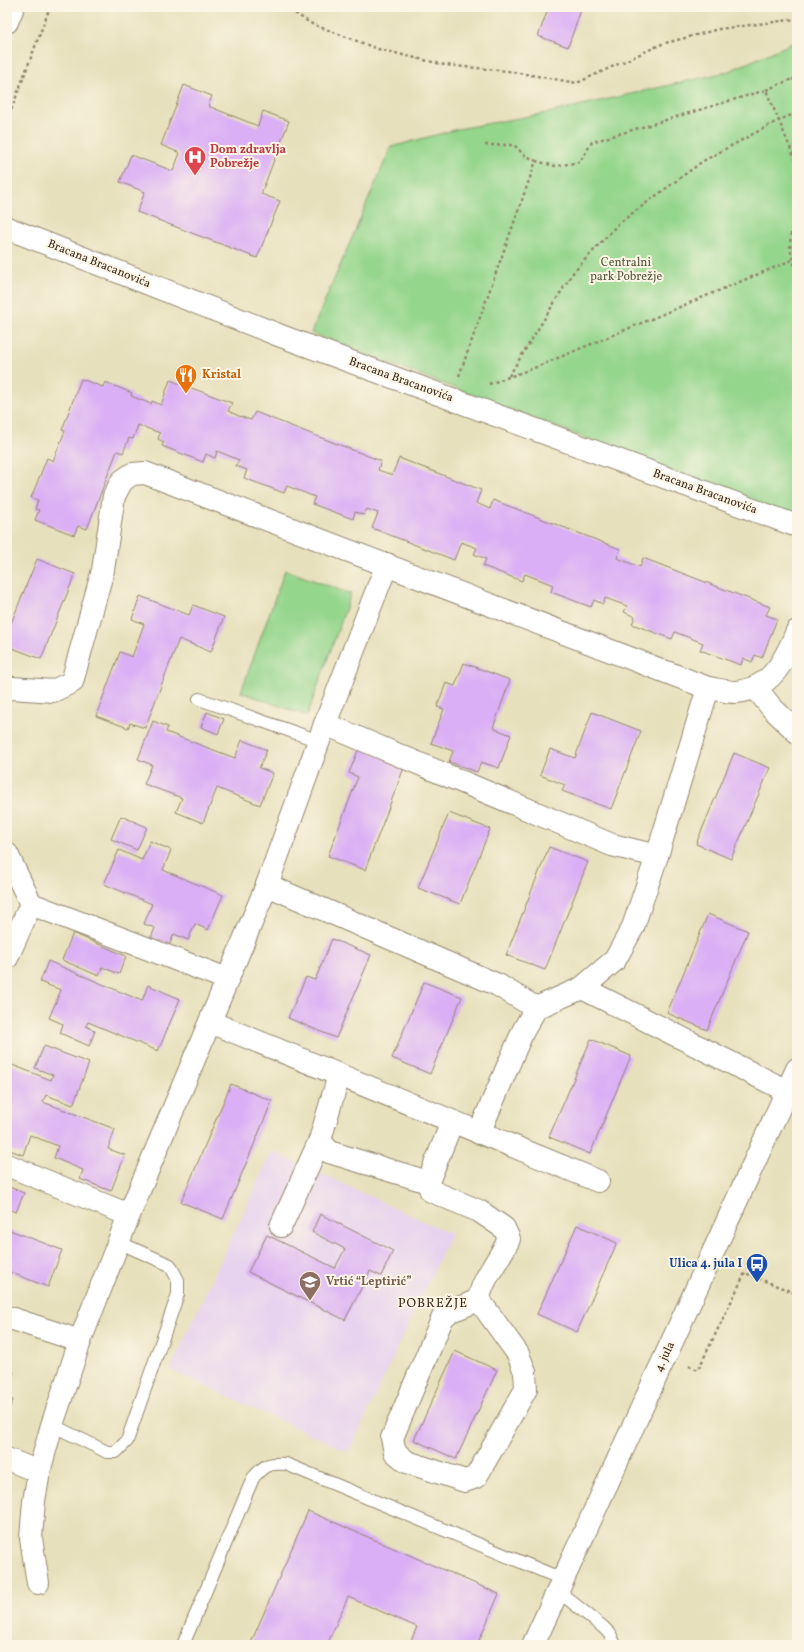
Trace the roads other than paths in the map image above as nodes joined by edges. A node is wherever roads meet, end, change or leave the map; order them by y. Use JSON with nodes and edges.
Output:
{"nodes":[{"id":1,"x":13,"y":7,"type":"edge"},
{"id":2,"x":7,"y":22,"type":"edge"},
{"id":3,"x":7,"y":228,"type":"edge"},
{"id":4,"x":797,"y":526,"type":"edge"},
{"id":5,"x":387,"y":564,"type":"junction"},
{"id":6,"x":797,"y":631,"type":"edge"},
{"id":7,"x":755,"y":687,"type":"junction"},
{"id":8,"x":708,"y":688,"type":"junction"},
{"id":9,"x":7,"y":689,"type":"edge"},
{"id":10,"x":199,"y":699,"type":"dead end"},
{"id":11,"x":322,"y":732,"type":"junction"},
{"id":12,"x":797,"y":732,"type":"edge"},
{"id":13,"x":7,"y":854,"type":"edge"},
{"id":14,"x":657,"y":856,"type":"junction"},
{"id":15,"x":267,"y":885,"type":"junction"},
{"id":16,"x":31,"y":904,"type":"junction"},
{"id":17,"x":7,"y":958,"type":"edge"},
{"id":18,"x":227,"y":979,"type":"junction"},
{"id":19,"x":582,"y":988,"type":"junction"},
{"id":20,"x":536,"y":1008,"type":"junction"},
{"id":21,"x":210,"y":1022,"type":"junction"},
{"id":22,"x":797,"y":1069,"type":"edge"},
{"id":23,"x":339,"y":1075,"type":"junction"},
{"id":24,"x":787,"y":1090,"type":"junction"},
{"id":25,"x":452,"y":1122,"type":"junction"},
{"id":26,"x":479,"y":1133,"type":"junction"},
{"id":27,"x":320,"y":1140,"type":"junction"},
{"id":28,"x":7,"y":1165,"type":"edge"},
{"id":29,"x":598,"y":1181,"type":"dead end"},
{"id":30,"x":428,"y":1182,"type":"junction"},
{"id":31,"x":129,"y":1215,"type":"junction"},
{"id":32,"x":281,"y":1226,"type":"dead end"},
{"id":33,"x":118,"y":1242,"type":"junction"},
{"id":34,"x":479,"y":1300,"type":"junction"},
{"id":35,"x":7,"y":1318,"type":"edge"},
{"id":36,"x":80,"y":1341,"type":"junction"},
{"id":37,"x":52,"y":1425,"type":"junction"},
{"id":38,"x":7,"y":1459,"type":"edge"},
{"id":39,"x":39,"y":1472,"type":"junction"},
{"id":40,"x":38,"y":1583,"type":"dead end"},
{"id":41,"x":560,"y":1585,"type":"junction"},
{"id":42,"x":182,"y":1645,"type":"edge"},
{"id":43,"x":533,"y":1645,"type":"edge"},
{"id":44,"x":615,"y":1645,"type":"edge"}],
"edges":[{"from":1,"to":2,"type":"street"},
{"from":3,"to":4,"type":"street","name":"Bracana Bracanovića"},
{"from":5,"to":8,"type":"street"},
{"from":5,"to":9,"type":"street"},
{"from":5,"to":11,"type":"street"},
{"from":6,"to":7,"type":"street"},
{"from":7,"to":8,"type":"street"},
{"from":7,"to":12,"type":"street"},
{"from":8,"to":14,"type":"street"},
{"from":10,"to":11,"type":"lane"},
{"from":11,"to":14,"type":"street"},
{"from":11,"to":15,"type":"street"},
{"from":13,"to":16,"type":"street"},
{"from":14,"to":19,"type":"street"},
{"from":15,"to":18,"type":"street"},
{"from":15,"to":20,"type":"street"},
{"from":16,"to":17,"type":"street"},
{"from":16,"to":18,"type":"street"},
{"from":18,"to":21,"type":"street"},
{"from":19,"to":20,"type":"street"},
{"from":19,"to":24,"type":"street"},
{"from":20,"to":26,"type":"street"},
{"from":21,"to":23,"type":"street"},
{"from":21,"to":31,"type":"street"},
{"from":22,"to":24,"type":"street","name":"4. jula"},
{"from":23,"to":25,"type":"street"},
{"from":23,"to":27,"type":"street"},
{"from":24,"to":41,"type":"street","name":"4. jula"},
{"from":25,"to":26,"type":"street"},
{"from":25,"to":30,"type":"street"},
{"from":26,"to":29,"type":"street"},
{"from":27,"to":30,"type":"street"},
{"from":27,"to":32,"type":"street"},
{"from":28,"to":31,"type":"street"},
{"from":30,"to":34,"type":"street"},
{"from":31,"to":33,"type":"street"},
{"from":33,"to":36,"type":"street"},
{"from":33,"to":37,"type":"lane"},
{"from":34,"to":34,"type":"street"},
{"from":35,"to":36,"type":"street"},
{"from":36,"to":37,"type":"street"},
{"from":37,"to":39,"type":"street"},
{"from":38,"to":39,"type":"street"},
{"from":39,"to":40,"type":"street"},
{"from":41,"to":42,"type":"lane"},
{"from":41,"to":43,"type":"street","name":"4. jula"},
{"from":41,"to":44,"type":"lane"}]}
